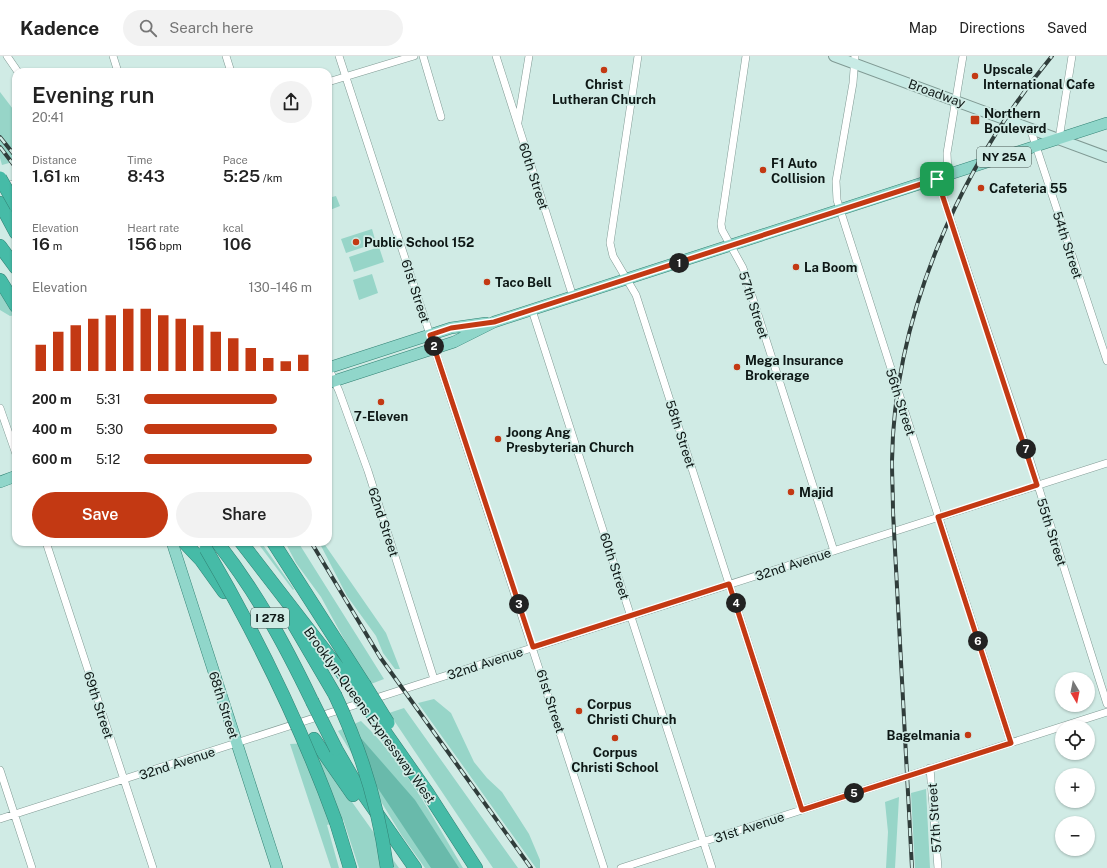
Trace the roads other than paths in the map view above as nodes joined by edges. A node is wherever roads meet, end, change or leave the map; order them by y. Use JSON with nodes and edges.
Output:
{"nodes":[{"id":1,"x":7,"y":56,"type":"edge"},
{"id":2,"x":112,"y":56,"type":"edge"},
{"id":3,"x":226,"y":56,"type":"edge"},
{"id":4,"x":339,"y":56,"type":"edge"},
{"id":5,"x":414,"y":56,"type":"edge"},
{"id":6,"x":422,"y":56,"type":"edge"},
{"id":7,"x":496,"y":56,"type":"edge"},
{"id":8,"x":529,"y":56,"type":"edge"},
{"id":9,"x":638,"y":56,"type":"edge"},
{"id":10,"x":746,"y":56,"type":"edge"},
{"id":11,"x":834,"y":56,"type":"edge"},
{"id":12,"x":963,"y":56,"type":"edge"},
{"id":13,"x":1072,"y":56,"type":"edge"},
{"id":14,"x":855,"y":60,"type":"edge"},
{"id":15,"x":15,"y":68,"type":"edge"},
{"id":16,"x":116,"y":68,"type":"edge"},
{"id":17,"x":230,"y":68,"type":"edge"},
{"id":18,"x":346,"y":78,"type":"junction"},
{"id":19,"x":332,"y":81,"type":"edge"},
{"id":20,"x":956,"y":100,"type":"junction"},
{"id":21,"x":441,"y":117,"type":"dead end"},
{"id":22,"x":1107,"y":123,"type":"edge"},
{"id":23,"x":517,"y":124,"type":"junction"},
{"id":24,"x":1030,"y":128,"type":"junction"},
{"id":25,"x":1059,"y":139,"type":"junction"},
{"id":26,"x":1035,"y":146,"type":"junction"},
{"id":27,"x":1107,"y":157,"type":"edge"},
{"id":28,"x":943,"y":177,"type":"junction"},
{"id":29,"x":0,"y":178,"type":"edge"},
{"id":30,"x":12,"y":184,"type":"edge"},
{"id":31,"x":0,"y":188,"type":"edge"},
{"id":32,"x":7,"y":207,"type":"edge"},
{"id":33,"x":839,"y":209,"type":"junction"},
{"id":34,"x":12,"y":221,"type":"edge"},
{"id":35,"x":0,"y":246,"type":"edge"},
{"id":36,"x":731,"y":246,"type":"junction"},
{"id":37,"x":12,"y":262,"type":"edge"},
{"id":38,"x":626,"y":279,"type":"junction"},
{"id":39,"x":0,"y":280,"type":"edge"},
{"id":40,"x":573,"y":297,"type":"junction"},
{"id":41,"x":12,"y":300,"type":"edge"},
{"id":42,"x":532,"y":310,"type":"junction"},
{"id":43,"x":494,"y":322,"type":"junction"},
{"id":44,"x":430,"y":335,"type":"junction"},
{"id":45,"x":435,"y":349,"type":"junction"},
{"id":46,"x":1107,"y":361,"type":"edge"},
{"id":47,"x":332,"y":367,"type":"edge"},
{"id":48,"x":332,"y":382,"type":"edge"},
{"id":49,"x":332,"y":384,"type":"edge"},
{"id":50,"x":0,"y":408,"type":"edge"},
{"id":51,"x":12,"y":442,"type":"edge"},
{"id":52,"x":1107,"y":462,"type":"edge"},
{"id":53,"x":12,"y":478,"type":"edge"},
{"id":54,"x":0,"y":482,"type":"edge"},
{"id":55,"x":1037,"y":485,"type":"junction"},
{"id":56,"x":938,"y":517,"type":"junction"},
{"id":57,"x":47,"y":546,"type":"edge"},
{"id":58,"x":173,"y":546,"type":"edge"},
{"id":59,"x":188,"y":546,"type":"edge"},
{"id":60,"x":210,"y":546,"type":"edge"},
{"id":61,"x":211,"y":546,"type":"edge"},
{"id":62,"x":244,"y":546,"type":"edge"},
{"id":63,"x":275,"y":546,"type":"edge"},
{"id":64,"x":834,"y":551,"type":"junction"},
{"id":65,"x":259,"y":567,"type":"junction"},
{"id":66,"x":729,"y":584,"type":"junction"},
{"id":67,"x":630,"y":616,"type":"junction"},
{"id":68,"x":533,"y":647,"type":"junction"},
{"id":69,"x":273,"y":672,"type":"junction"},
{"id":70,"x":434,"y":679,"type":"junction"},
{"id":71,"x":358,"y":686,"type":"junction"},
{"id":72,"x":1107,"y":704,"type":"edge"},
{"id":73,"x":1107,"y":712,"type":"edge"},
{"id":74,"x":236,"y":743,"type":"junction"},
{"id":75,"x":1011,"y":743,"type":"junction"},
{"id":76,"x":930,"y":768,"type":"junction"},
{"id":77,"x":0,"y":770,"type":"edge"},
{"id":78,"x":124,"y":780,"type":"junction"},
{"id":79,"x":802,"y":810,"type":"junction"},
{"id":80,"x":14,"y":815,"type":"junction"},
{"id":81,"x":0,"y":820,"type":"edge"},
{"id":82,"x":703,"y":841,"type":"junction"},
{"id":83,"x":396,"y":842,"type":"junction"},
{"id":84,"x":32,"y":868,"type":"edge"},
{"id":85,"x":153,"y":868,"type":"edge"},
{"id":86,"x":277,"y":868,"type":"edge"},
{"id":87,"x":350,"y":868,"type":"edge"},
{"id":88,"x":387,"y":868,"type":"edge"},
{"id":89,"x":415,"y":868,"type":"edge"},
{"id":90,"x":476,"y":868,"type":"edge"},
{"id":91,"x":604,"y":868,"type":"edge"},
{"id":92,"x":621,"y":868,"type":"edge"},
{"id":93,"x":712,"y":868,"type":"edge"},
{"id":94,"x":938,"y":868,"type":"edge"}],
"edges":[{"from":1,"to":15,"type":"street"},
{"from":2,"to":16,"type":"street"},
{"from":3,"to":17,"type":"street"},
{"from":4,"to":18,"type":"street","name":"61st Street"},
{"from":5,"to":18,"type":"street"},
{"from":6,"to":21,"type":"street"},
{"from":7,"to":23,"type":"street","name":"60th Street"},
{"from":8,"to":23,"type":"street"},
{"from":9,"to":38,"type":"street","name":"58th Street"},
{"from":10,"to":36,"type":"street","name":"57th Street"},
{"from":11,"to":14,"type":"main road","name":"Broadway"},
{"from":12,"to":20,"type":"street","name":"55th Street"},
{"from":13,"to":25,"type":"street"},
{"from":14,"to":20,"type":"main road","name":"Broadway"},
{"from":14,"to":33,"type":"street","name":"56th Street"},
{"from":18,"to":19,"type":"street"},
{"from":18,"to":44,"type":"street","name":"61st Street"},
{"from":20,"to":24,"type":"main road","name":"Broadway"},
{"from":20,"to":28,"type":"street","name":"55th Street"},
{"from":22,"to":25,"type":"main road","number":"NY 25A"},
{"from":23,"to":40,"type":"street","name":"60th Street"},
{"from":24,"to":25,"type":"main road","name":"Broadway"},
{"from":24,"to":26,"type":"street","name":"54th Street"},
{"from":25,"to":26,"type":"main road","number":"NY 25A"},
{"from":25,"to":27,"type":"main road","name":"Broadway"},
{"from":26,"to":28,"type":"main road","number":"NY 25A"},
{"from":26,"to":46,"type":"street","name":"54th Street"},
{"from":28,"to":33,"type":"main road","number":"NY 25A"},
{"from":28,"to":55,"type":"street","name":"55th Street"},
{"from":29,"to":32,"type":"highway","bridge":true},
{"from":30,"to":31,"type":"street"},
{"from":32,"to":34,"type":"highway"},
{"from":33,"to":36,"type":"main road","number":"NY 25A"},
{"from":33,"to":56,"type":"street","name":"56th Street"},
{"from":35,"to":37,"type":"highway"},
{"from":36,"to":38,"type":"main road","number":"NY 25A"},
{"from":36,"to":64,"type":"street","name":"57th Street"},
{"from":38,"to":40,"type":"main road","number":"NY 25A"},
{"from":38,"to":66,"type":"street","name":"58th Street"},
{"from":39,"to":41,"type":"highway"},
{"from":40,"to":42,"type":"main road","number":"NY 25A"},
{"from":42,"to":43,"type":"main road","number":"NY 25A"},
{"from":42,"to":67,"type":"street","name":"60th Street"},
{"from":43,"to":44,"type":"main road","number":"NY 25A"},
{"from":43,"to":45,"type":"main road","number":"NY 25A"},
{"from":44,"to":45,"type":"street","name":"61st Street"},
{"from":44,"to":47,"type":"main road","number":"NY 25A"},
{"from":45,"to":48,"type":"main road","number":"NY 25A"},
{"from":45,"to":68,"type":"street","name":"61st Street"},
{"from":49,"to":70,"type":"street","name":"62nd Street"},
{"from":50,"to":51,"type":"street"},
{"from":52,"to":55,"type":"street","name":"32nd Avenue"},
{"from":53,"to":54,"type":"main road"},
{"from":55,"to":56,"type":"street","name":"32nd Avenue"},
{"from":55,"to":72,"type":"street","name":"55th Street"},
{"from":56,"to":64,"type":"street","name":"32nd Avenue"},
{"from":56,"to":75,"type":"street","name":"56th Street"},
{"from":57,"to":78,"type":"street","name":"69th Street"},
{"from":58,"to":74,"type":"main road","name":"68th Street"},
{"from":59,"to":69,"type":"highway"},
{"from":60,"to":69,"type":"highway","bridge":true},
{"from":61,"to":83,"type":"highway","number":"I 278","bridge":true},
{"from":62,"to":65,"type":"highway","number":"I 278"},
{"from":63,"to":71,"type":"highway"},
{"from":64,"to":66,"type":"street","name":"32nd Avenue"},
{"from":65,"to":71,"type":"highway","name":"Brooklyn-Queens Expressway West","number":"I 278"},
{"from":65,"to":88,"type":"highway","bridge":true},
{"from":66,"to":67,"type":"street","name":"32nd Avenue"},
{"from":66,"to":79,"type":"street","name":"58th Street"},
{"from":67,"to":68,"type":"street","name":"32nd Avenue"},
{"from":67,"to":82,"type":"street","name":"60th Street"},
{"from":68,"to":70,"type":"street","name":"32nd Avenue"},
{"from":68,"to":91,"type":"street","name":"61st Street"},
{"from":69,"to":83,"type":"highway"},
{"from":69,"to":87,"type":"highway","bridge":true},
{"from":70,"to":74,"type":"street","name":"32nd Avenue"},
{"from":71,"to":90,"type":"highway","name":"Brooklyn-Queens Expressway West","number":"I 278","bridge":true},
{"from":73,"to":75,"type":"street","name":"31st Avenue"},
{"from":74,"to":78,"type":"street","name":"32nd Avenue"},
{"from":74,"to":86,"type":"main road","name":"68th Street"},
{"from":75,"to":76,"type":"street","name":"31st Avenue"},
{"from":76,"to":79,"type":"street","name":"31st Avenue"},
{"from":76,"to":94,"type":"street","name":"57th Street"},
{"from":77,"to":80,"type":"street"},
{"from":78,"to":80,"type":"street","name":"32nd Avenue"},
{"from":78,"to":85,"type":"street","name":"69th Street"},
{"from":79,"to":82,"type":"street","name":"31st Avenue"},
{"from":80,"to":81,"type":"street","name":"32nd Avenue"},
{"from":80,"to":84,"type":"street"},
{"from":82,"to":92,"type":"street","name":"31st Avenue"},
{"from":82,"to":93,"type":"street","name":"60th Street"},
{"from":83,"to":89,"type":"highway","number":"I 278"}]}
